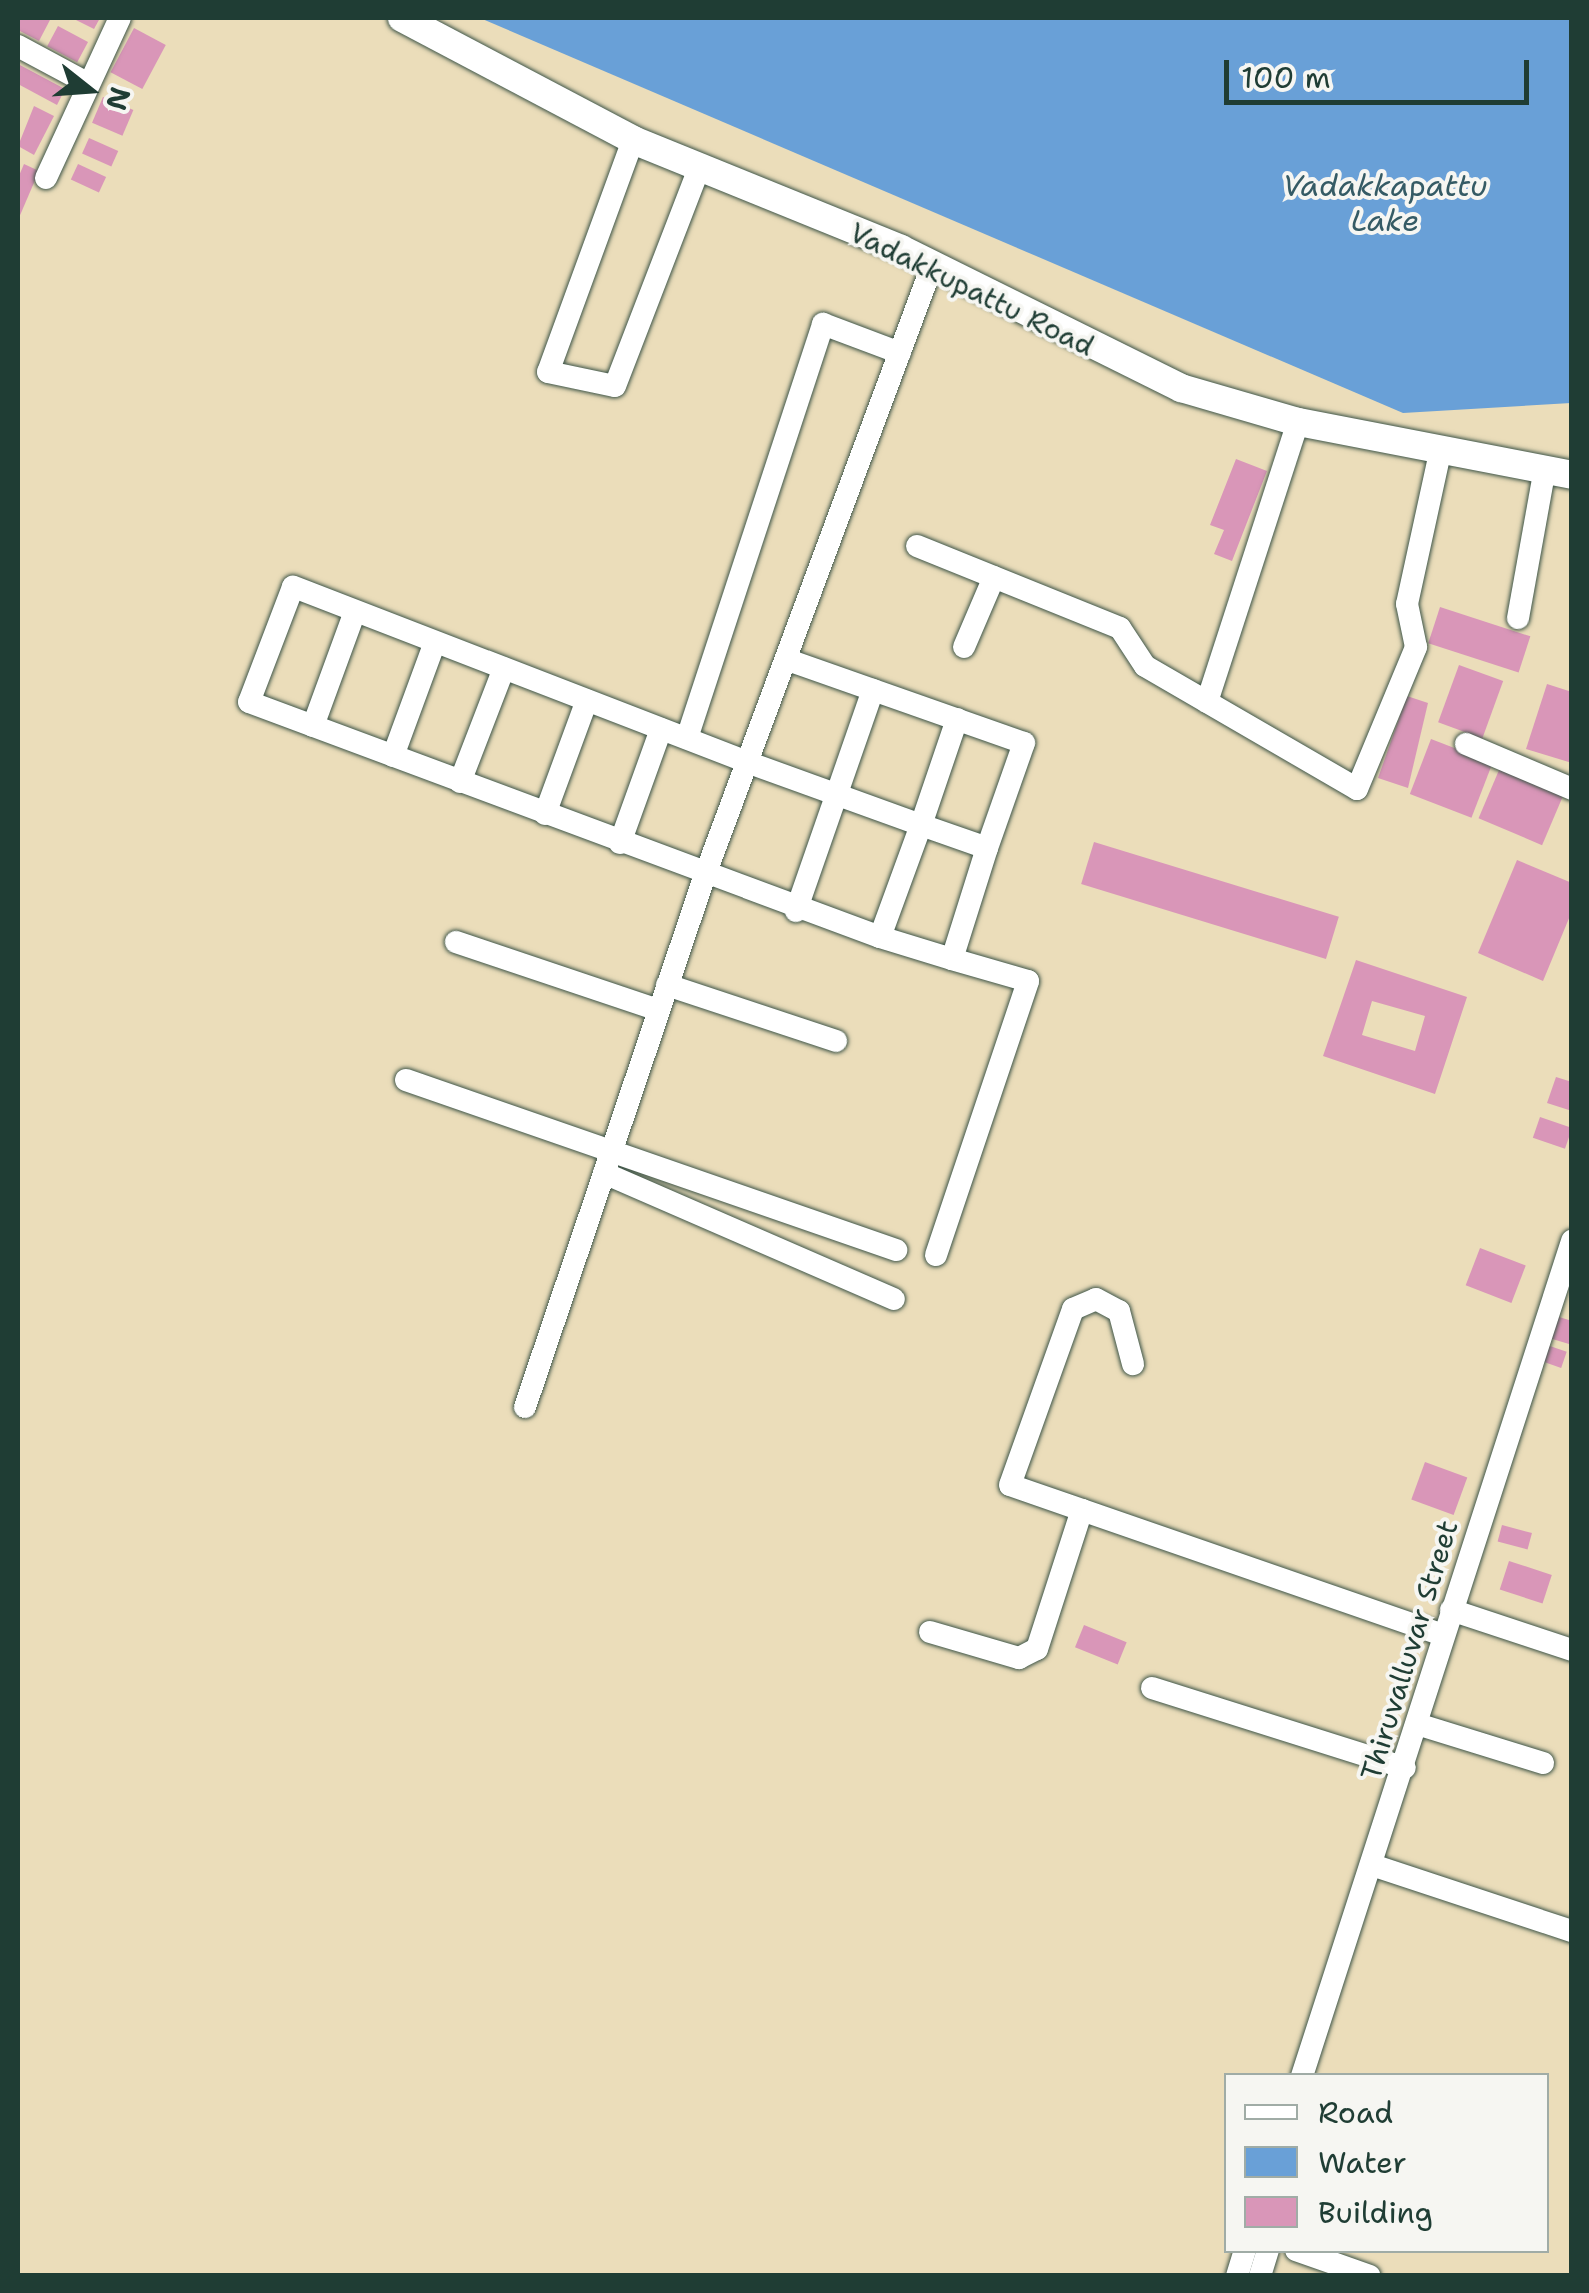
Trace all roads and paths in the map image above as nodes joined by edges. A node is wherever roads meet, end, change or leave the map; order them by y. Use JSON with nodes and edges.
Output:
{"nodes":[{"id":1,"x":120,"y":18,"type":"edge"},
{"id":2,"x":402,"y":18,"type":"edge"},
{"id":3,"x":18,"y":46,"type":"edge"},
{"id":4,"x":88,"y":83,"type":"junction"},
{"id":5,"x":633,"y":140,"type":"junction"},
{"id":6,"x":699,"y":168,"type":"junction"},
{"id":7,"x":46,"y":178,"type":"dead end"},
{"id":8,"x":932,"y":266,"type":"junction"},
{"id":9,"x":900,"y":352,"type":"junction"},
{"id":10,"x":1298,"y":422,"type":"junction"},
{"id":11,"x":1440,"y":454,"type":"junction"},
{"id":12,"x":1558,"y":474,"type":"edge"},
{"id":13,"x":917,"y":546,"type":"dead end"},
{"id":14,"x":994,"y":577,"type":"junction"},
{"id":15,"x":355,"y":611,"type":"junction"},
{"id":16,"x":1518,"y":618,"type":"dead end"},
{"id":17,"x":435,"y":642,"type":"junction"},
{"id":18,"x":964,"y":647,"type":"dead end"},
{"id":19,"x":788,"y":660,"type":"junction"},
{"id":20,"x":504,"y":668,"type":"junction"},
{"id":21,"x":873,"y":690,"type":"junction"},
{"id":22,"x":587,"y":700,"type":"junction"},
{"id":23,"x":1207,"y":702,"type":"junction"},
{"id":24,"x":957,"y":719,"type":"junction"},
{"id":25,"x":313,"y":726,"type":"junction"},
{"id":26,"x":661,"y":729,"type":"junction"},
{"id":27,"x":686,"y":738,"type":"junction"},
{"id":28,"x":1466,"y":744,"type":"dead end"},
{"id":29,"x":392,"y":756,"type":"junction"},
{"id":30,"x":750,"y":763,"type":"junction"},
{"id":31,"x":460,"y":782,"type":"junction"},
{"id":32,"x":1572,"y":788,"type":"edge"},
{"id":33,"x":838,"y":795,"type":"junction"},
{"id":34,"x":545,"y":814,"type":"junction"},
{"id":35,"x":921,"y":825,"type":"junction"},
{"id":36,"x":620,"y":843,"type":"junction"},
{"id":37,"x":987,"y":848,"type":"junction"},
{"id":38,"x":705,"y":875,"type":"junction"},
{"id":39,"x":796,"y":911,"type":"junction"},
{"id":40,"x":880,"y":936,"type":"junction"},
{"id":41,"x":456,"y":942,"type":"dead end"},
{"id":42,"x":952,"y":959,"type":"junction"},
{"id":43,"x":667,"y":985,"type":"junction"},
{"id":44,"x":658,"y":1010,"type":"junction"},
{"id":45,"x":836,"y":1041,"type":"dead end"},
{"id":46,"x":406,"y":1080,"type":"dead end"},
{"id":47,"x":607,"y":1163,"type":"junction"},
{"id":48,"x":1572,"y":1241,"type":"edge"},
{"id":49,"x":896,"y":1250,"type":"dead end"},
{"id":50,"x":936,"y":1255,"type":"dead end"},
{"id":51,"x":894,"y":1299,"type":"dead end"},
{"id":52,"x":1561,"y":1310,"type":"edge"},
{"id":53,"x":1133,"y":1364,"type":"dead end"},
{"id":54,"x":525,"y":1407,"type":"dead end"},
{"id":55,"x":1082,"y":1510,"type":"junction"},
{"id":56,"x":1451,"y":1610,"type":"junction"},
{"id":57,"x":930,"y":1632,"type":"dead end"},
{"id":58,"x":1443,"y":1635,"type":"junction"},
{"id":59,"x":1572,"y":1650,"type":"edge"},
{"id":60,"x":1152,"y":1688,"type":"dead end"},
{"id":61,"x":1417,"y":1724,"type":"junction"},
{"id":62,"x":1543,"y":1764,"type":"dead end"},
{"id":63,"x":1405,"y":1768,"type":"junction"},
{"id":64,"x":1372,"y":1865,"type":"junction"},
{"id":65,"x":1572,"y":1930,"type":"edge"},
{"id":66,"x":1303,"y":2073,"type":"edge"},
{"id":67,"x":1305,"y":2253,"type":"edge"},
{"id":68,"x":1367,"y":2275,"type":"edge"}],
"edges":[{"from":1,"to":4,"type":"street"},
{"from":2,"to":5,"type":"street","name":"Vadakkupattu Road"},
{"from":3,"to":4,"type":"street"},
{"from":4,"to":7,"type":"street"},
{"from":5,"to":6,"type":"street","name":"Vadakkupattu Road"},
{"from":5,"to":6,"type":"street"},
{"from":6,"to":8,"type":"street","name":"Vadakkupattu Road"},
{"from":8,"to":9,"type":"street"},
{"from":8,"to":10,"type":"street","name":"Vadakkupattu Road"},
{"from":9,"to":19,"type":"street"},
{"from":9,"to":27,"type":"street"},
{"from":10,"to":11,"type":"street","name":"Vadakkupattu Road"},
{"from":10,"to":23,"type":"street"},
{"from":11,"to":12,"type":"street","name":"Vadakkupattu Road"},
{"from":11,"to":23,"type":"street"},
{"from":12,"to":16,"type":"street"},
{"from":13,"to":14,"type":"street"},
{"from":14,"to":18,"type":"street"},
{"from":14,"to":23,"type":"street"},
{"from":15,"to":17,"type":"street"},
{"from":15,"to":25,"type":"street"},
{"from":15,"to":25,"type":"street"},
{"from":17,"to":20,"type":"street"},
{"from":17,"to":29,"type":"street"},
{"from":19,"to":21,"type":"street"},
{"from":19,"to":30,"type":"street"},
{"from":20,"to":22,"type":"street"},
{"from":20,"to":31,"type":"street"},
{"from":21,"to":24,"type":"street"},
{"from":21,"to":33,"type":"street"},
{"from":22,"to":26,"type":"street"},
{"from":22,"to":34,"type":"street"},
{"from":24,"to":35,"type":"street"},
{"from":24,"to":37,"type":"street"},
{"from":25,"to":29,"type":"street"},
{"from":26,"to":27,"type":"street"},
{"from":26,"to":36,"type":"street"},
{"from":27,"to":30,"type":"street"},
{"from":28,"to":32,"type":"street"},
{"from":29,"to":31,"type":"street"},
{"from":30,"to":33,"type":"street"},
{"from":30,"to":38,"type":"street"},
{"from":31,"to":34,"type":"street"},
{"from":33,"to":35,"type":"street"},
{"from":33,"to":39,"type":"street"},
{"from":34,"to":36,"type":"street"},
{"from":35,"to":37,"type":"street"},
{"from":35,"to":40,"type":"street"},
{"from":36,"to":38,"type":"street"},
{"from":37,"to":42,"type":"street"},
{"from":38,"to":39,"type":"street"},
{"from":38,"to":43,"type":"street"},
{"from":39,"to":40,"type":"street"},
{"from":40,"to":42,"type":"street"},
{"from":41,"to":44,"type":"street"},
{"from":42,"to":50,"type":"street"},
{"from":43,"to":44,"type":"street"},
{"from":43,"to":45,"type":"street"},
{"from":44,"to":47,"type":"street"},
{"from":46,"to":47,"type":"street"},
{"from":47,"to":49,"type":"street"},
{"from":47,"to":51,"type":"street"},
{"from":47,"to":54,"type":"street"},
{"from":48,"to":52,"type":"street","name":"Thiruvalluvar Street"},
{"from":52,"to":56,"type":"street","name":"Thiruvalluvar Street"},
{"from":53,"to":55,"type":"street"},
{"from":55,"to":57,"type":"street"},
{"from":55,"to":58,"type":"street"},
{"from":56,"to":58,"type":"street","name":"Thiruvalluvar Street"},
{"from":56,"to":59,"type":"street"},
{"from":58,"to":61,"type":"street","name":"Thiruvalluvar Street"},
{"from":60,"to":63,"type":"street"},
{"from":61,"to":62,"type":"street"},
{"from":61,"to":63,"type":"street","name":"Thiruvalluvar Street"},
{"from":63,"to":64,"type":"street","name":"Thiruvalluvar Street"},
{"from":64,"to":65,"type":"street"},
{"from":64,"to":66,"type":"street","name":"Thiruvalluvar Street"},
{"from":67,"to":68,"type":"street"}]}
